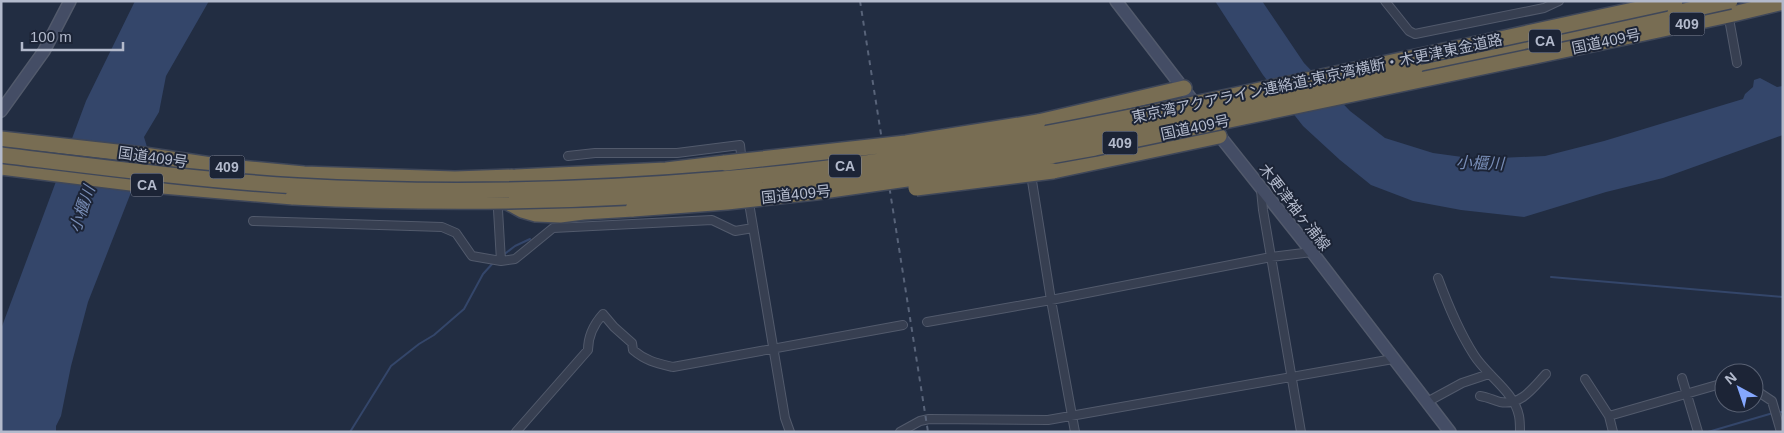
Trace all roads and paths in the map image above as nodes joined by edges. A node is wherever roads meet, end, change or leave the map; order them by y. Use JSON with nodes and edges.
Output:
{"nodes":[{"id":1,"x":70,"y":1,"type":"edge"},
{"id":2,"x":1116,"y":1,"type":"edge"},
{"id":3,"x":1385,"y":1,"type":"edge"},
{"id":4,"x":1559,"y":1,"type":"edge"},
{"id":5,"x":1675,"y":1,"type":"edge"},
{"id":6,"x":1779,"y":4,"type":"edge"},
{"id":7,"x":1728,"y":6,"type":"edge"},
{"id":8,"x":1737,"y":63,"type":"dead end"},
{"id":9,"x":1184,"y":88,"type":"junction"},
{"id":10,"x":1,"y":110,"type":"edge"},
{"id":11,"x":1219,"y":136,"type":"junction"},
{"id":12,"x":1,"y":139,"type":"edge"},
{"id":13,"x":1,"y":155,"type":"edge"},
{"id":14,"x":568,"y":156,"type":"dead end"},
{"id":15,"x":1,"y":167,"type":"edge"},
{"id":16,"x":512,"y":177,"type":"junction"},
{"id":17,"x":455,"y":179,"type":"junction"},
{"id":18,"x":1032,"y":181,"type":"dead end"},
{"id":19,"x":1261,"y":188,"type":"junction"},
{"id":20,"x":507,"y":202,"type":"junction"},
{"id":21,"x":727,"y":202,"type":"junction"},
{"id":22,"x":583,"y":212,"type":"junction"},
{"id":23,"x":252,"y":221,"type":"dead end"},
{"id":24,"x":753,"y":228,"type":"junction"},
{"id":25,"x":1312,"y":252,"type":"junction"},
{"id":26,"x":1271,"y":257,"type":"junction"},
{"id":27,"x":501,"y":261,"type":"junction"},
{"id":28,"x":1438,"y":278,"type":"dead end"},
{"id":29,"x":1051,"y":300,"type":"junction"},
{"id":30,"x":927,"y":322,"type":"dead end"},
{"id":31,"x":903,"y":324,"type":"dead end"},
{"id":32,"x":773,"y":348,"type":"junction"},
{"id":33,"x":1394,"y":359,"type":"junction"},
{"id":34,"x":1489,"y":374,"type":"junction"},
{"id":35,"x":1546,"y":374,"type":"dead end"},
{"id":36,"x":1291,"y":377,"type":"junction"},
{"id":37,"x":1682,"y":378,"type":"dead end"},
{"id":38,"x":1585,"y":379,"type":"dead end"},
{"id":39,"x":1714,"y":386,"type":"edge"},
{"id":40,"x":1687,"y":395,"type":"junction"},
{"id":41,"x":1764,"y":395,"type":"edge"},
{"id":42,"x":1480,"y":396,"type":"dead end"},
{"id":43,"x":1514,"y":401,"type":"junction"},
{"id":44,"x":1427,"y":402,"type":"junction"},
{"id":45,"x":1072,"y":416,"type":"junction"},
{"id":46,"x":1609,"y":416,"type":"junction"},
{"id":47,"x":516,"y":432,"type":"edge"},
{"id":48,"x":790,"y":432,"type":"edge"},
{"id":49,"x":900,"y":432,"type":"edge"},
{"id":50,"x":1075,"y":432,"type":"edge"},
{"id":51,"x":1301,"y":432,"type":"edge"},
{"id":52,"x":1450,"y":432,"type":"edge"},
{"id":53,"x":1520,"y":432,"type":"edge"},
{"id":54,"x":1614,"y":432,"type":"edge"},
{"id":55,"x":1698,"y":432,"type":"edge"},
{"id":56,"x":1781,"y":432,"type":"edge"}],
"edges":[{"from":1,"to":10,"type":"main road"},
{"from":2,"to":9,"type":"main road","name":"木更津袖ヶ浦線"},
{"from":3,"to":4,"type":"street"},
{"from":5,"to":13,"type":"highway","name":"東京湾アクアライン連絡道;東京湾横断・木更津東金道路","number":"CA","bridge":true},
{"from":6,"to":7,"type":"highway","name":"国道409号","number":"409"},
{"from":7,"to":8,"type":"street"},
{"from":7,"to":15,"type":"highway","name":"東京湾アクアライン連絡道;東京湾横断・木更津東金道路","number":"CA","bridge":true},
{"from":7,"to":21,"type":"highway","name":"国道409号","number":"409","bridge":true},
{"from":9,"to":11,"type":"main road","name":"木更津袖ヶ浦線"},
{"from":9,"to":16,"type":"highway","bridge":true},
{"from":11,"to":19,"type":"main road","name":"木更津袖ヶ浦線"},
{"from":11,"to":21,"type":"highway","bridge":true},
{"from":12,"to":17,"type":"highway","name":"国道409号","number":"409"},
{"from":14,"to":24,"type":"street"},
{"from":16,"to":17,"type":"highway","name":"国道409号","number":"409"},
{"from":16,"to":22,"type":"highway","name":"国道409号","number":"409"},
{"from":17,"to":20,"type":"highway","name":"国道409号","number":"409"},
{"from":18,"to":29,"type":"street"},
{"from":19,"to":25,"type":"main road","name":"木更津袖ヶ浦線"},
{"from":19,"to":26,"type":"street"},
{"from":20,"to":22,"type":"highway","name":"国道409号","number":"409"},
{"from":20,"to":27,"type":"street"},
{"from":21,"to":22,"type":"highway","name":"国道409号","number":"409","bridge":true},
{"from":23,"to":27,"type":"street"},
{"from":24,"to":27,"type":"street"},
{"from":24,"to":32,"type":"street"},
{"from":25,"to":26,"type":"street"},
{"from":25,"to":33,"type":"main road","name":"木更津袖ヶ浦線"},
{"from":26,"to":29,"type":"street"},
{"from":26,"to":36,"type":"street"},
{"from":28,"to":34,"type":"street"},
{"from":29,"to":30,"type":"street"},
{"from":29,"to":45,"type":"street"},
{"from":31,"to":32,"type":"street"},
{"from":32,"to":47,"type":"street"},
{"from":32,"to":48,"type":"street"},
{"from":33,"to":36,"type":"street"},
{"from":33,"to":44,"type":"main road","name":"木更津袖ヶ浦線"},
{"from":34,"to":43,"type":"street"},
{"from":34,"to":44,"type":"street"},
{"from":35,"to":43,"type":"street"},
{"from":36,"to":45,"type":"street"},
{"from":36,"to":51,"type":"street"},
{"from":37,"to":40,"type":"street"},
{"from":38,"to":46,"type":"street"},
{"from":39,"to":40,"type":"street"},
{"from":40,"to":46,"type":"street"},
{"from":40,"to":55,"type":"street"},
{"from":41,"to":56,"type":"street"},
{"from":42,"to":43,"type":"street"},
{"from":43,"to":53,"type":"street"},
{"from":44,"to":52,"type":"main road","name":"木更津袖ヶ浦線"},
{"from":45,"to":49,"type":"street"},
{"from":45,"to":50,"type":"street"},
{"from":46,"to":54,"type":"street"}]}
